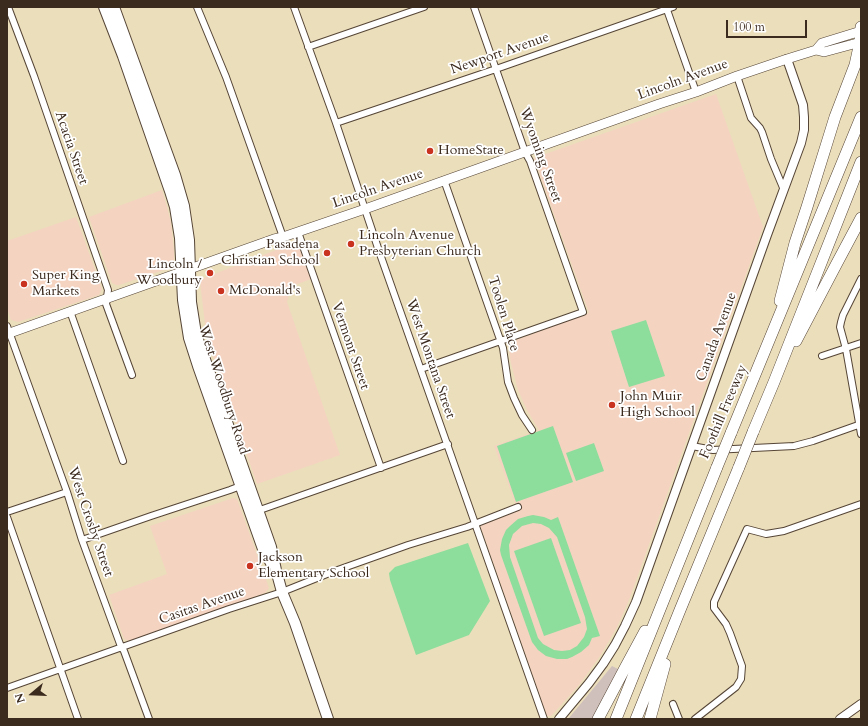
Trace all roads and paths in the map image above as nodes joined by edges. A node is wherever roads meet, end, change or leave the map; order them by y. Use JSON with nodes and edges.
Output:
{"nodes":[{"id":1,"x":8,"y":7,"type":"edge"},
{"id":2,"x":104,"y":7,"type":"edge"},
{"id":3,"x":114,"y":7,"type":"edge"},
{"id":4,"x":197,"y":7,"type":"edge"},
{"id":5,"x":294,"y":7,"type":"edge"},
{"id":6,"x":424,"y":7,"type":"edge"},
{"id":7,"x":474,"y":7,"type":"edge"},
{"id":8,"x":669,"y":8,"type":"edge"},
{"id":9,"x":861,"y":34,"type":"edge"},
{"id":10,"x":308,"y":47,"type":"junction"},
{"id":11,"x":787,"y":59,"type":"junction"},
{"id":12,"x":496,"y":69,"type":"junction"},
{"id":13,"x":737,"y":76,"type":"junction"},
{"id":14,"x":696,"y":92,"type":"junction"},
{"id":15,"x":861,"y":117,"type":"edge"},
{"id":16,"x":336,"y":123,"type":"junction"},
{"id":17,"x":525,"y":152,"type":"junction"},
{"id":18,"x":861,"y":162,"type":"edge"},
{"id":19,"x":444,"y":180,"type":"junction"},
{"id":20,"x":784,"y":190,"type":"junction"},
{"id":21,"x":365,"y":209,"type":"junction"},
{"id":22,"x":861,"y":218,"type":"edge"},
{"id":23,"x":298,"y":232,"type":"junction"},
{"id":24,"x":283,"y":237,"type":"junction"},
{"id":25,"x":186,"y":270,"type":"junction"},
{"id":26,"x":861,"y":279,"type":"edge"},
{"id":27,"x":108,"y":298,"type":"junction"},
{"id":28,"x":70,"y":311,"type":"junction"},
{"id":29,"x":8,"y":331,"type":"edge"},
{"id":30,"x":772,"y":336,"type":"junction"},
{"id":31,"x":500,"y":341,"type":"junction"},
{"id":32,"x":861,"y":343,"type":"edge"},
{"id":33,"x":846,"y":349,"type":"junction"},
{"id":34,"x":822,"y":356,"type":"dead end"},
{"id":35,"x":421,"y":369,"type":"junction"},
{"id":36,"x":132,"y":375,"type":"dead end"},
{"id":37,"x":774,"y":382,"type":"junction"},
{"id":38,"x":860,"y":424,"type":"edge"},
{"id":39,"x":532,"y":430,"type":"dead end"},
{"id":40,"x":861,"y":434,"type":"edge"},
{"id":41,"x":448,"y":444,"type":"junction"},
{"id":42,"x":692,"y":446,"type":"junction"},
{"id":43,"x":124,"y":462,"type":"dead end"},
{"id":44,"x":380,"y":468,"type":"junction"},
{"id":45,"x":244,"y":484,"type":"junction"},
{"id":46,"x":67,"y":492,"type":"junction"},
{"id":47,"x":861,"y":504,"type":"edge"},
{"id":48,"x":518,"y":507,"type":"dead end"},
{"id":49,"x":7,"y":512,"type":"edge"},
{"id":50,"x":254,"y":512,"type":"junction"},
{"id":51,"x":7,"y":517,"type":"edge"},
{"id":52,"x":475,"y":523,"type":"junction"},
{"id":53,"x":82,"y":540,"type":"junction"},
{"id":54,"x":668,"y":590,"type":"junction"},
{"id":55,"x":282,"y":592,"type":"junction"},
{"id":56,"x":680,"y":610,"type":"junction"},
{"id":57,"x":122,"y":647,"type":"junction"},
{"id":58,"x":61,"y":669,"type":"junction"},
{"id":59,"x":7,"y":688,"type":"edge"},
{"id":60,"x":673,"y":704,"type":"dead end"},
{"id":61,"x":861,"y":704,"type":"edge"},
{"id":62,"x":844,"y":718,"type":"edge"},
{"id":63,"x":78,"y":719,"type":"edge"},
{"id":64,"x":149,"y":719,"type":"edge"},
{"id":65,"x":328,"y":719,"type":"edge"},
{"id":66,"x":544,"y":719,"type":"edge"},
{"id":67,"x":559,"y":719,"type":"edge"},
{"id":68,"x":598,"y":719,"type":"edge"},
{"id":69,"x":616,"y":719,"type":"edge"},
{"id":70,"x":636,"y":719,"type":"edge"},
{"id":71,"x":650,"y":719,"type":"edge"},
{"id":72,"x":679,"y":719,"type":"edge"},
{"id":73,"x":695,"y":719,"type":"edge"}],
"edges":[{"from":1,"to":27,"type":"street","name":"Acacia Street"},
{"from":2,"to":25,"type":"main road","name":"West Woodbury Road"},
{"from":3,"to":25,"type":"main road","name":"West Woodbury Road"},
{"from":4,"to":24,"type":"street"},
{"from":5,"to":10,"type":"street","name":"West Montana Street"},
{"from":6,"to":10,"type":"street"},
{"from":7,"to":12,"type":"street","name":"Wyoming Street"},
{"from":8,"to":12,"type":"street","name":"Newport Avenue"},
{"from":8,"to":14,"type":"street"},
{"from":9,"to":11,"type":"main road","name":"Lincoln Avenue"},
{"from":9,"to":30,"type":"highway"},
{"from":10,"to":16,"type":"street","name":"West Montana Street"},
{"from":11,"to":13,"type":"main road","name":"Lincoln Avenue"},
{"from":11,"to":20,"type":"street","name":"Canada Avenue"},
{"from":12,"to":16,"type":"street","name":"Newport Avenue"},
{"from":12,"to":17,"type":"street","name":"Wyoming Street"},
{"from":13,"to":14,"type":"main road","name":"Lincoln Avenue"},
{"from":13,"to":20,"type":"street"},
{"from":14,"to":17,"type":"main road","name":"Lincoln Avenue"},
{"from":15,"to":30,"type":"highway","name":"Foothill Freeway"},
{"from":16,"to":21,"type":"street","name":"West Montana Street"},
{"from":17,"to":19,"type":"main road","name":"Lincoln Avenue"},
{"from":17,"to":31,"type":"street","name":"Wyoming Street"},
{"from":18,"to":37,"type":"highway"},
{"from":19,"to":21,"type":"main road","name":"Lincoln Avenue"},
{"from":19,"to":31,"type":"street","name":"Toolen Place"},
{"from":20,"to":42,"type":"street","name":"Canada Avenue"},
{"from":21,"to":23,"type":"main road","name":"Lincoln Avenue"},
{"from":21,"to":35,"type":"street","name":"West Montana Street"},
{"from":22,"to":37,"type":"highway"},
{"from":23,"to":24,"type":"main road","name":"Lincoln Avenue"},
{"from":23,"to":44,"type":"street","name":"Vermont Street"},
{"from":24,"to":25,"type":"main road","name":"Lincoln Avenue"},
{"from":25,"to":27,"type":"main road","name":"Lincoln Avenue"},
{"from":25,"to":45,"type":"main road","name":"West Woodbury Road"},
{"from":26,"to":33,"type":"street"},
{"from":27,"to":28,"type":"main road","name":"Lincoln Avenue"},
{"from":27,"to":36,"type":"street","name":"Acacia Street"},
{"from":28,"to":29,"type":"main road","name":"Lincoln Avenue"},
{"from":28,"to":43,"type":"street"},
{"from":29,"to":46,"type":"street","name":"West Crosby Street"},
{"from":30,"to":54,"type":"highway","name":"Foothill Freeway","bridge":true},
{"from":31,"to":35,"type":"street"},
{"from":31,"to":39,"type":"street","name":"Toolen Place"},
{"from":32,"to":33,"type":"street"},
{"from":33,"to":34,"type":"street"},
{"from":33,"to":38,"type":"street"},
{"from":35,"to":41,"type":"street","name":"West Montana Street"},
{"from":37,"to":56,"type":"highway","bridge":true},
{"from":38,"to":40,"type":"street"},
{"from":38,"to":42,"type":"street"},
{"from":41,"to":44,"type":"street"},
{"from":41,"to":52,"type":"street","name":"West Montana Street"},
{"from":42,"to":67,"type":"street","name":"Canada Avenue"},
{"from":44,"to":50,"type":"street"},
{"from":45,"to":50,"type":"main road","name":"West Woodbury Road"},
{"from":45,"to":53,"type":"street"},
{"from":46,"to":49,"type":"street"},
{"from":46,"to":53,"type":"street","name":"West Crosby Street"},
{"from":47,"to":73,"type":"street"},
{"from":48,"to":52,"type":"street","name":"Casitas Avenue"},
{"from":50,"to":55,"type":"main road","name":"West Woodbury Road"},
{"from":51,"to":58,"type":"street"},
{"from":52,"to":55,"type":"street","name":"Casitas Avenue"},
{"from":52,"to":66,"type":"street","name":"West Montana Street"},
{"from":53,"to":57,"type":"street","name":"West Crosby Street"},
{"from":54,"to":68,"type":"highway"},
{"from":54,"to":69,"type":"highway","name":"Foothill Freeway"},
{"from":55,"to":57,"type":"street","name":"Casitas Avenue"},
{"from":55,"to":65,"type":"main road","name":"West Woodbury Road"},
{"from":56,"to":70,"type":"highway"},
{"from":56,"to":71,"type":"highway"},
{"from":57,"to":58,"type":"street","name":"Casitas Avenue"},
{"from":57,"to":64,"type":"street","name":"West Crosby Street"},
{"from":58,"to":59,"type":"street","name":"Casitas Avenue"},
{"from":58,"to":63,"type":"street"},
{"from":60,"to":72,"type":"street"},
{"from":61,"to":62,"type":"street"}]}
